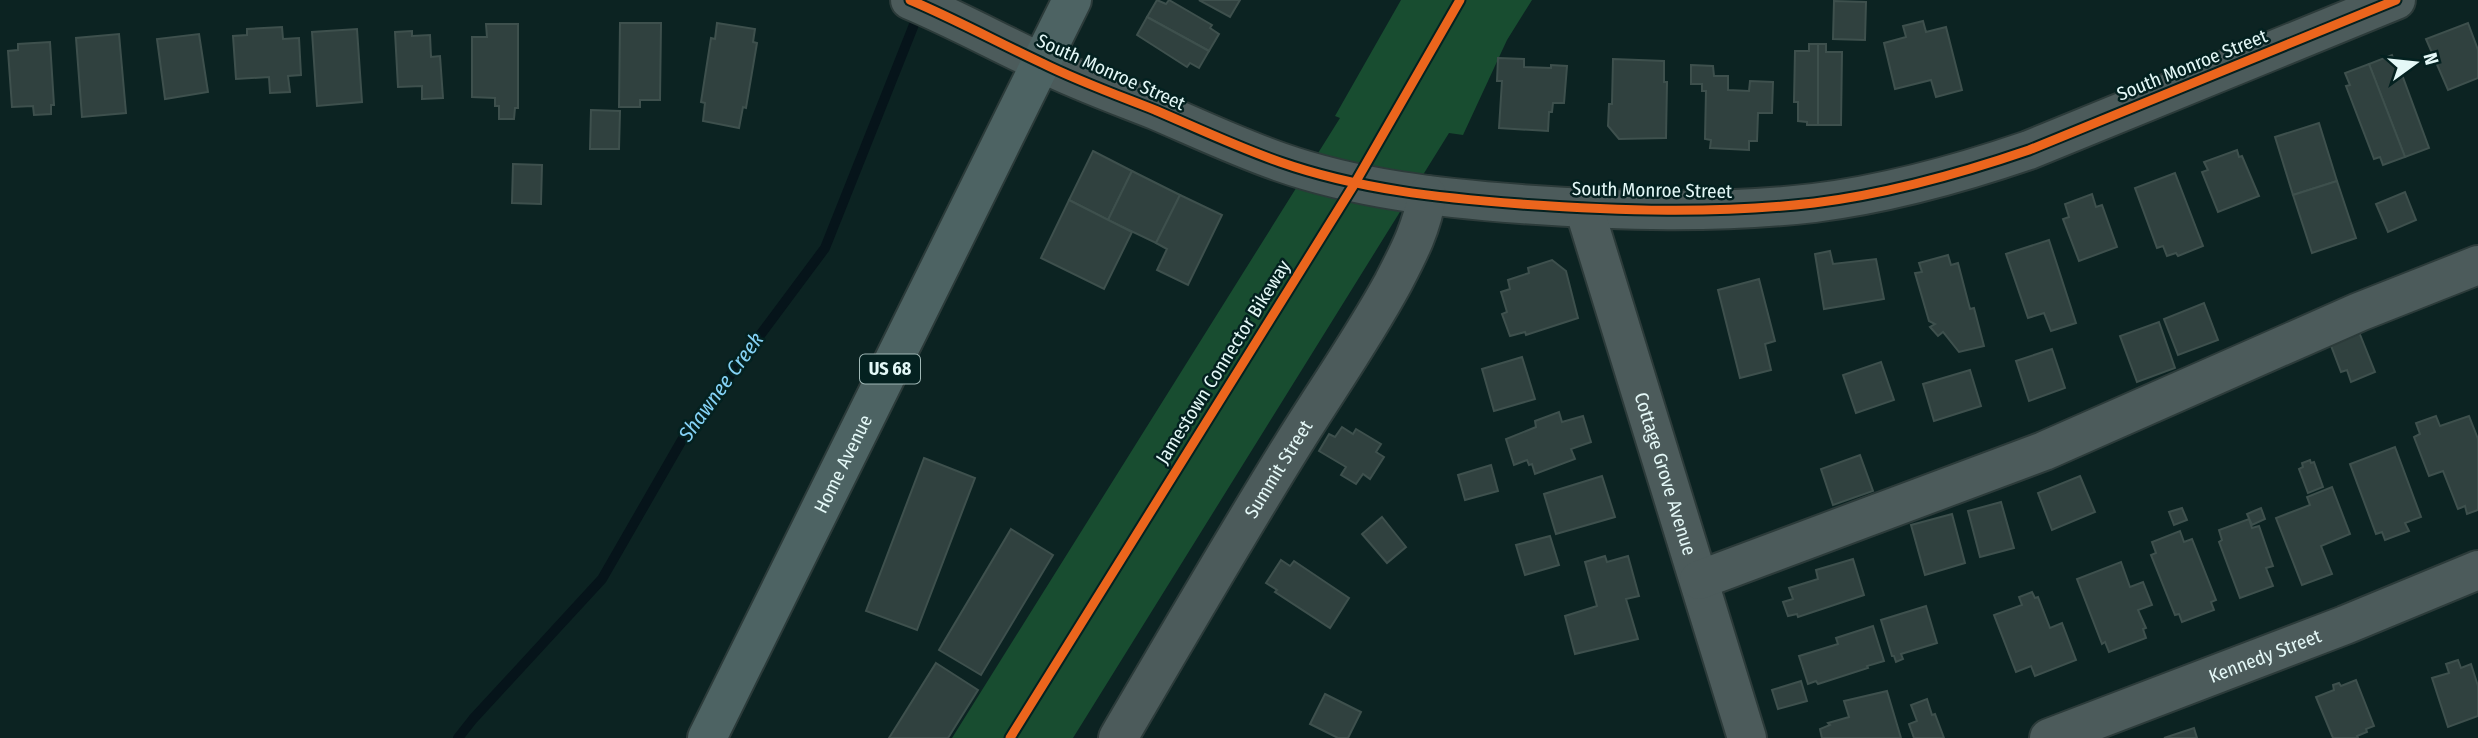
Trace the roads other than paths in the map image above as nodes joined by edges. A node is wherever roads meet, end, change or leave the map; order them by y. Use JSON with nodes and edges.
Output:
{"nodes":[{"id":1,"x":909,"y":0,"type":"edge"},
{"id":2,"x":1072,"y":0,"type":"edge"},
{"id":3,"x":2396,"y":0,"type":"edge"},
{"id":4,"x":1041,"y":63,"type":"junction"},
{"id":5,"x":1427,"y":195,"type":"junction"},
{"id":6,"x":1584,"y":208,"type":"junction"},
{"id":7,"x":2478,"y":265,"type":"edge"},
{"id":8,"x":2478,"y":570,"type":"edge"},
{"id":9,"x":1699,"y":580,"type":"junction"},
{"id":10,"x":707,"y":738,"type":"edge"},
{"id":11,"x":1118,"y":738,"type":"edge"},
{"id":12,"x":1747,"y":738,"type":"edge"},
{"id":13,"x":2049,"y":738,"type":"edge"}],
"edges":[{"from":1,"to":4,"type":"street","name":"South Monroe Street"},
{"from":2,"to":4,"type":"main road","name":"Home Avenue","number":"US 68"},
{"from":3,"to":6,"type":"street","name":"South Monroe Street"},
{"from":4,"to":5,"type":"street","name":"South Monroe Street"},
{"from":4,"to":10,"type":"main road","name":"Home Avenue","number":"US 68"},
{"from":5,"to":6,"type":"street","name":"South Monroe Street"},
{"from":5,"to":11,"type":"street","name":"Summit Street"},
{"from":6,"to":9,"type":"street","name":"Cottage Grove Avenue"},
{"from":7,"to":9,"type":"street"},
{"from":8,"to":13,"type":"street","name":"Kennedy Street"},
{"from":9,"to":12,"type":"street","name":"Cottage Grove Avenue"}]}
